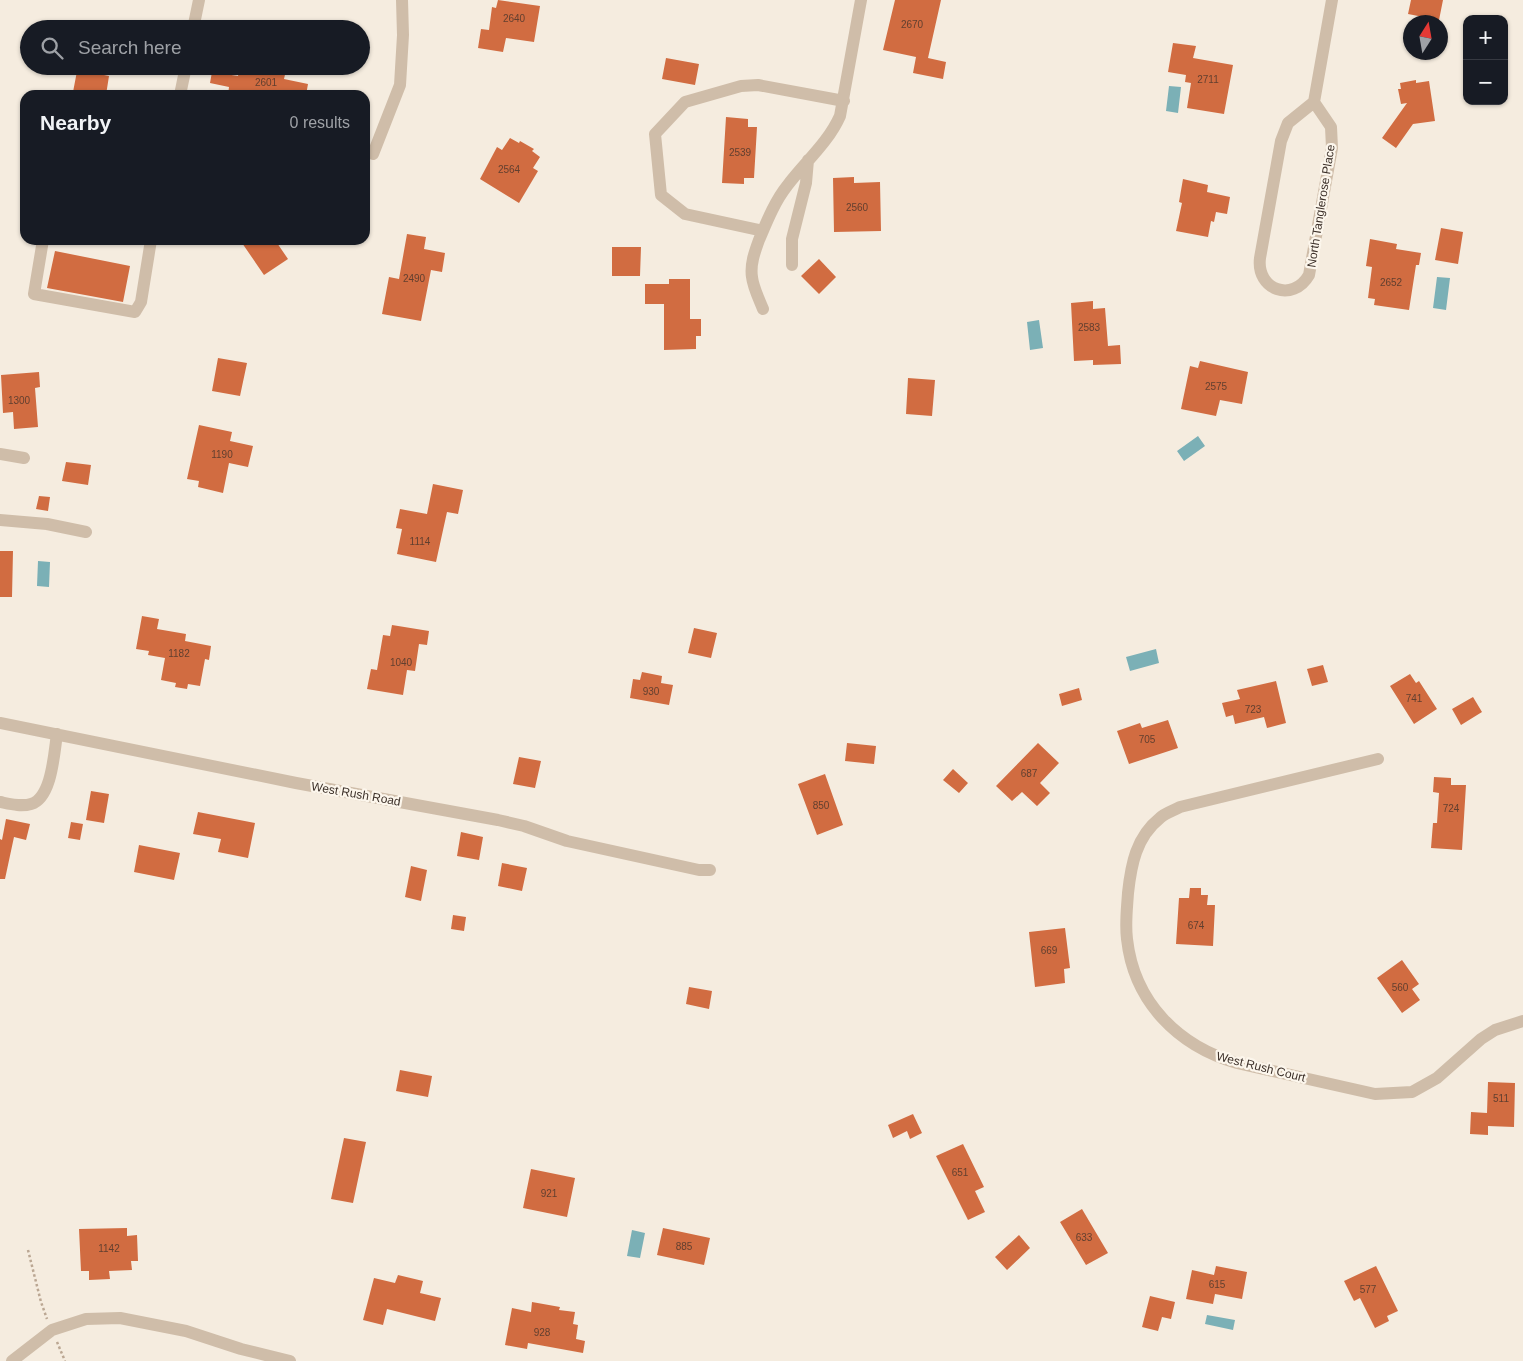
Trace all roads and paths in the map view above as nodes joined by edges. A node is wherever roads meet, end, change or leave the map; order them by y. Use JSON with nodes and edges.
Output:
{"nodes":[{"id":1,"x":198,"y":0,"type":"edge"},
{"id":2,"x":402,"y":0,"type":"edge"},
{"id":3,"x":862,"y":0,"type":"edge"},
{"id":4,"x":1332,"y":0,"type":"edge"},
{"id":5,"x":195,"y":20,"type":"edge"},
{"id":6,"x":184,"y":75,"type":"edge"},
{"id":7,"x":181,"y":90,"type":"edge"},
{"id":8,"x":844,"y":101,"type":"junction"},
{"id":9,"x":1314,"y":102,"type":"junction"},
{"id":10,"x":372,"y":154,"type":"dead end"},
{"id":11,"x":808,"y":160,"type":"junction"},
{"id":12,"x":763,"y":231,"type":"junction"},
{"id":13,"x":42,"y":245,"type":"edge"},
{"id":14,"x":150,"y":245,"type":"edge"},
{"id":15,"x":792,"y":265,"type":"dead end"},
{"id":16,"x":762,"y":309,"type":"dead end"},
{"id":17,"x":0,"y":454,"type":"edge"},
{"id":18,"x":24,"y":458,"type":"dead end"},
{"id":19,"x":0,"y":520,"type":"edge"},
{"id":20,"x":86,"y":532,"type":"dead end"},
{"id":21,"x":0,"y":723,"type":"edge"},
{"id":22,"x":58,"y":734,"type":"junction"},
{"id":23,"x":1378,"y":759,"type":"dead end"},
{"id":24,"x":0,"y":802,"type":"edge"},
{"id":25,"x":710,"y":870,"type":"dead end"},
{"id":26,"x":1523,"y":1021,"type":"edge"},
{"id":27,"x":28,"y":1250,"type":"dead end"},
{"id":28,"x":52,"y":1330,"type":"junction"},
{"id":29,"x":12,"y":1361,"type":"edge"},
{"id":30,"x":65,"y":1361,"type":"edge"},
{"id":31,"x":290,"y":1361,"type":"edge"}],
"edges":[{"from":1,"to":5,"type":"street"},
{"from":2,"to":10,"type":"street"},
{"from":3,"to":8,"type":"street"},
{"from":4,"to":9,"type":"street"},
{"from":6,"to":7,"type":"street"},
{"from":8,"to":11,"type":"street"},
{"from":8,"to":12,"type":"street"},
{"from":9,"to":9,"type":"street","name":"North Tanglerose Place"},
{"from":11,"to":12,"type":"street"},
{"from":11,"to":15,"type":"street"},
{"from":12,"to":16,"type":"street"},
{"from":13,"to":14,"type":"street"},
{"from":17,"to":18,"type":"street"},
{"from":19,"to":20,"type":"street"},
{"from":21,"to":22,"type":"street","name":"West Rush Road"},
{"from":22,"to":24,"type":"street"},
{"from":22,"to":25,"type":"street","name":"West Rush Road"},
{"from":23,"to":26,"type":"street","name":"West Rush Court"},
{"from":27,"to":28,"type":"path"},
{"from":28,"to":29,"type":"street"},
{"from":28,"to":30,"type":"path"},
{"from":28,"to":31,"type":"street"}]}
